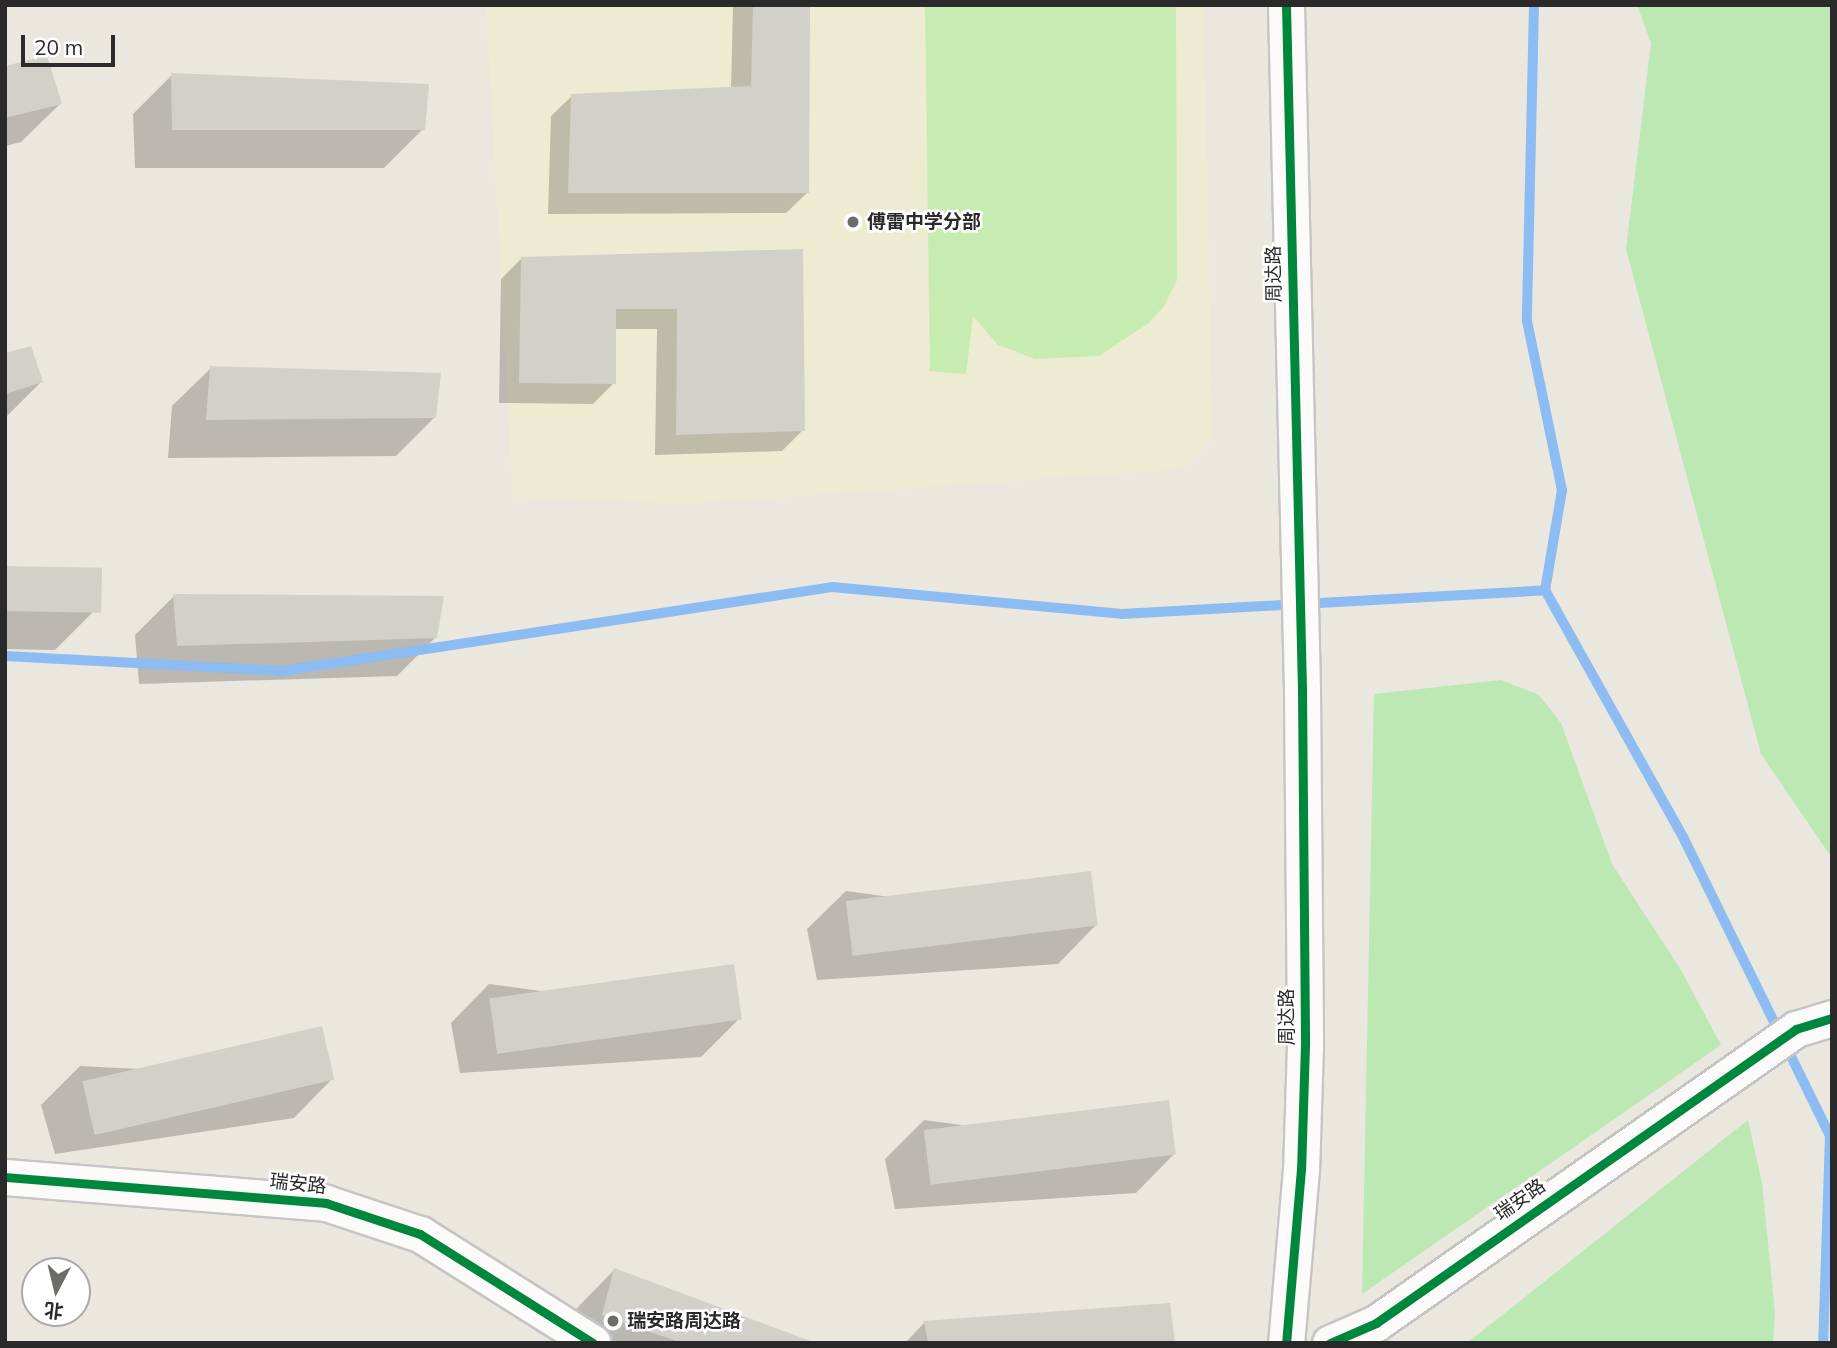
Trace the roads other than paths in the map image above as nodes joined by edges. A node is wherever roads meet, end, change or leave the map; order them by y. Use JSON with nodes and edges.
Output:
{"nodes":[{"id":1,"x":1286,"y":5,"type":"edge"},
{"id":2,"x":1832,"y":1018,"type":"edge"},
{"id":3,"x":5,"y":1177,"type":"edge"},
{"id":4,"x":593,"y":1343,"type":"edge"},
{"id":5,"x":1286,"y":1343,"type":"edge"},
{"id":6,"x":1329,"y":1343,"type":"edge"}],
"edges":[{"from":1,"to":5,"type":"street","name":"周达路"},
{"from":2,"to":6,"type":"street","name":"瑞安路"},
{"from":3,"to":4,"type":"street","name":"瑞安路"}]}
